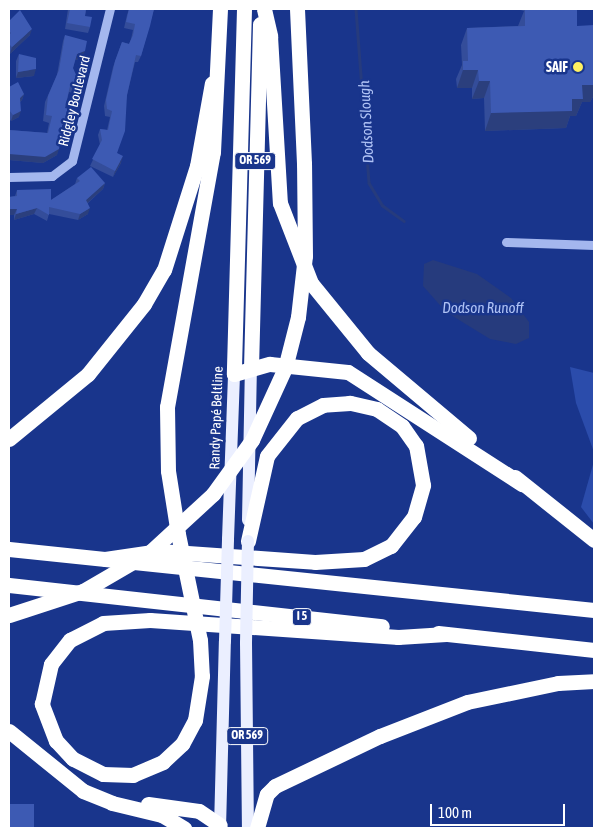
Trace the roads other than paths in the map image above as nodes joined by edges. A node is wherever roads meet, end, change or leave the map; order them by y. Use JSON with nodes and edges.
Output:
{"nodes":[{"id":1,"x":110,"y":9,"type":"edge"},
{"id":2,"x":220,"y":9,"type":"edge"},
{"id":3,"x":244,"y":9,"type":"edge"},
{"id":4,"x":262,"y":9,"type":"edge"},
{"id":5,"x":297,"y":9,"type":"edge"},
{"id":6,"x":219,"y":47,"type":"junction"},
{"id":7,"x":9,"y":178,"type":"edge"},
{"id":8,"x":506,"y":242,"type":"dead end"},
{"id":9,"x":594,"y":245,"type":"edge"},
{"id":10,"x":251,"y":368,"type":"junction"},
{"id":11,"x":234,"y":374,"type":"junction"},
{"id":12,"x":10,"y":438,"type":"edge"},
{"id":13,"x":522,"y":484,"type":"junction"},
{"id":14,"x":594,"y":540,"type":"edge"},
{"id":15,"x":248,"y":541,"type":"junction"},
{"id":16,"x":9,"y":549,"type":"edge"},
{"id":17,"x":105,"y":559,"type":"junction"},
{"id":18,"x":9,"y":585,"type":"edge"},
{"id":19,"x":594,"y":610,"type":"edge"},
{"id":20,"x":9,"y":616,"type":"edge"},
{"id":21,"x":446,"y":634,"type":"junction"},
{"id":22,"x":594,"y":650,"type":"edge"},
{"id":23,"x":594,"y":681,"type":"edge"},
{"id":24,"x":9,"y":731,"type":"edge"},
{"id":25,"x":102,"y":798,"type":"junction"},
{"id":26,"x":220,"y":827,"type":"edge"},
{"id":27,"x":184,"y":828,"type":"edge"},
{"id":28,"x":248,"y":828,"type":"edge"},
{"id":29,"x":257,"y":828,"type":"edge"}],
"edges":[{"from":1,"to":7,"type":"street","name":"Ridgley Boulevard"},
{"from":2,"to":6,"type":"highway"},
{"from":3,"to":11,"type":"highway","name":"Randy Papé Beltline","number":"OR 569"},
{"from":4,"to":10,"type":"highway","number":"OR 569"},
{"from":4,"to":13,"type":"highway"},
{"from":5,"to":20,"type":"highway","bridge":true},
{"from":6,"to":12,"type":"highway"},
{"from":6,"to":21,"type":"highway","bridge":true},
{"from":8,"to":9,"type":"street"},
{"from":10,"to":11,"type":"highway"},
{"from":10,"to":13,"type":"highway"},
{"from":10,"to":15,"type":"main road","number":"OR 569"},
{"from":11,"to":26,"type":"main road","name":"Randy Papé Beltline","number":"OR 569","bridge":true},
{"from":13,"to":14,"type":"highway"},
{"from":15,"to":17,"type":"highway"},
{"from":15,"to":28,"type":"main road","number":"OR 569","bridge":true},
{"from":16,"to":17,"type":"highway"},
{"from":17,"to":19,"type":"highway"},
{"from":18,"to":21,"type":"highway","number":"I 5"},
{"from":21,"to":22,"type":"highway","number":"I 5"},
{"from":23,"to":29,"type":"highway"},
{"from":24,"to":25,"type":"highway"},
{"from":25,"to":26,"type":"highway"},
{"from":25,"to":27,"type":"highway"}]}
